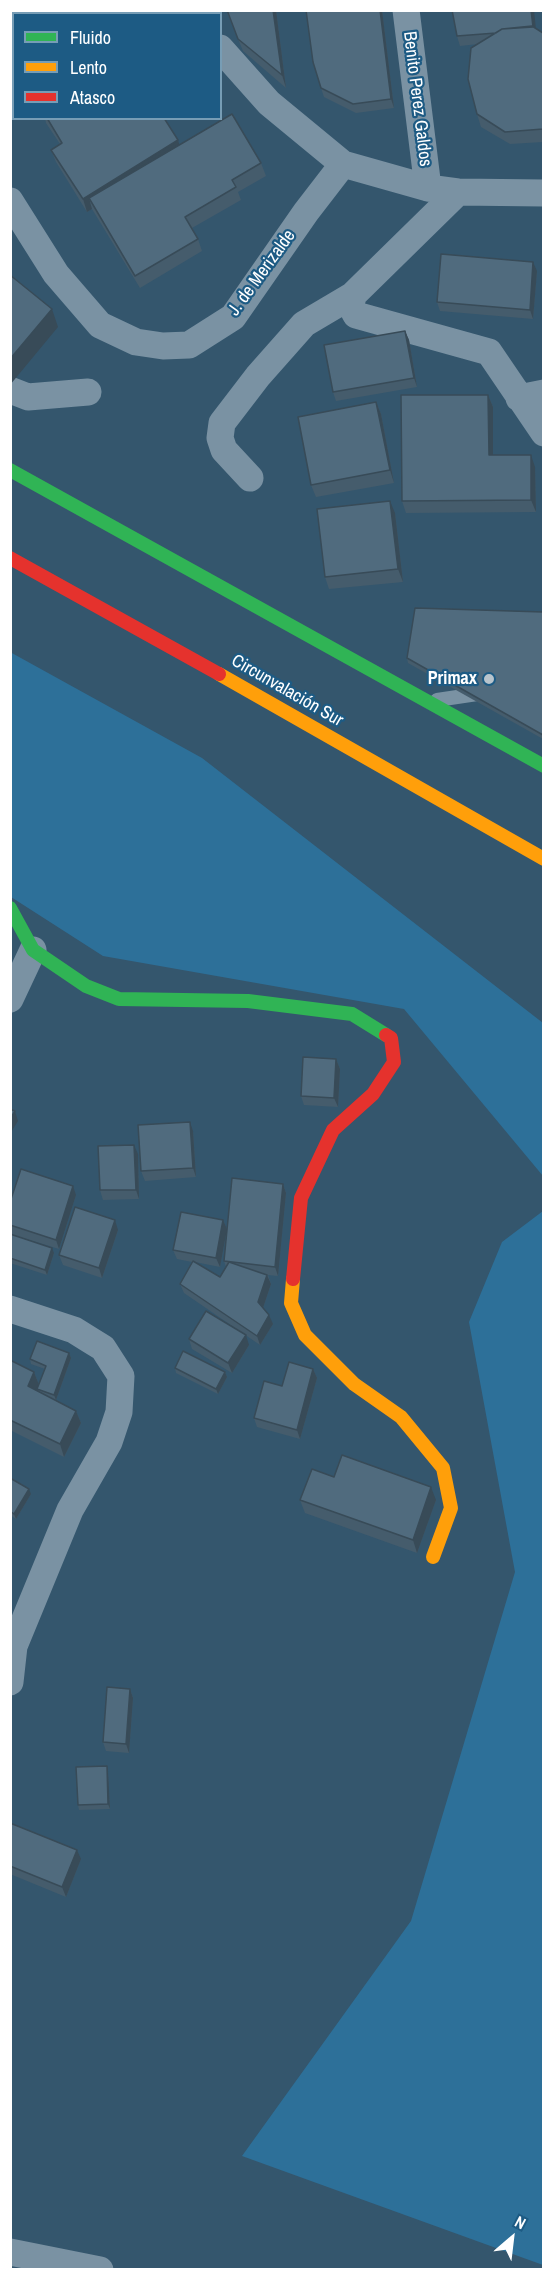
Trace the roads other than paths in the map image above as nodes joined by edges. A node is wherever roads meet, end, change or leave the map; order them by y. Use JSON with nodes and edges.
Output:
{"nodes":[{"id":1,"x":406,"y":10,"type":"edge"},
{"id":2,"x":222,"y":50,"type":"edge"},
{"id":3,"x":343,"y":164,"type":"junction"},
{"id":4,"x":428,"y":188,"type":"junction"},
{"id":5,"x":458,"y":192,"type":"junction"},
{"id":6,"x":543,"y":193,"type":"edge"},
{"id":7,"x":10,"y":201,"type":"edge"},
{"id":8,"x":353,"y":295,"type":"junction"},
{"id":9,"x":10,"y":390,"type":"edge"},
{"id":10,"x":88,"y":392,"type":"dead end"},
{"id":11,"x":531,"y":395,"type":"edge"},
{"id":12,"x":543,"y":433,"type":"edge"},
{"id":13,"x":10,"y":470,"type":"edge"},
{"id":14,"x":250,"y":478,"type":"dead end"},
{"id":15,"x":10,"y":558,"type":"edge"},
{"id":16,"x":502,"y":692,"type":"edge"},
{"id":17,"x":429,"y":702,"type":"junction"},
{"id":18,"x":543,"y":766,"type":"edge"},
{"id":19,"x":543,"y":859,"type":"edge"},
{"id":20,"x":10,"y":908,"type":"edge"},
{"id":21,"x":33,"y":950,"type":"junction"},
{"id":22,"x":10,"y":999,"type":"edge"},
{"id":23,"x":10,"y":1309,"type":"edge"},
{"id":24,"x":433,"y":1557,"type":"dead end"},
{"id":25,"x":10,"y":1682,"type":"edge"},
{"id":26,"x":10,"y":2252,"type":"edge"},
{"id":27,"x":99,"y":2270,"type":"edge"}],
"edges":[{"from":1,"to":4,"type":"street","name":"Benito Perez Galdos"},
{"from":2,"to":3,"type":"street"},
{"from":3,"to":4,"type":"street"},
{"from":3,"to":7,"type":"street","name":"J. de Merizalde"},
{"from":4,"to":5,"type":"street"},
{"from":5,"to":6,"type":"street"},
{"from":5,"to":8,"type":"street"},
{"from":8,"to":11,"type":"street"},
{"from":8,"to":14,"type":"street"},
{"from":9,"to":10,"type":"street"},
{"from":11,"to":12,"type":"street"},
{"from":13,"to":17,"type":"main road"},
{"from":15,"to":19,"type":"main road","name":"Circunvalación Sur"},
{"from":16,"to":17,"type":"lane"},
{"from":17,"to":18,"type":"main road"},
{"from":20,"to":21,"type":"main road"},
{"from":21,"to":22,"type":"street"},
{"from":21,"to":24,"type":"main road"},
{"from":23,"to":25,"type":"street"},
{"from":26,"to":27,"type":"street"}]}
